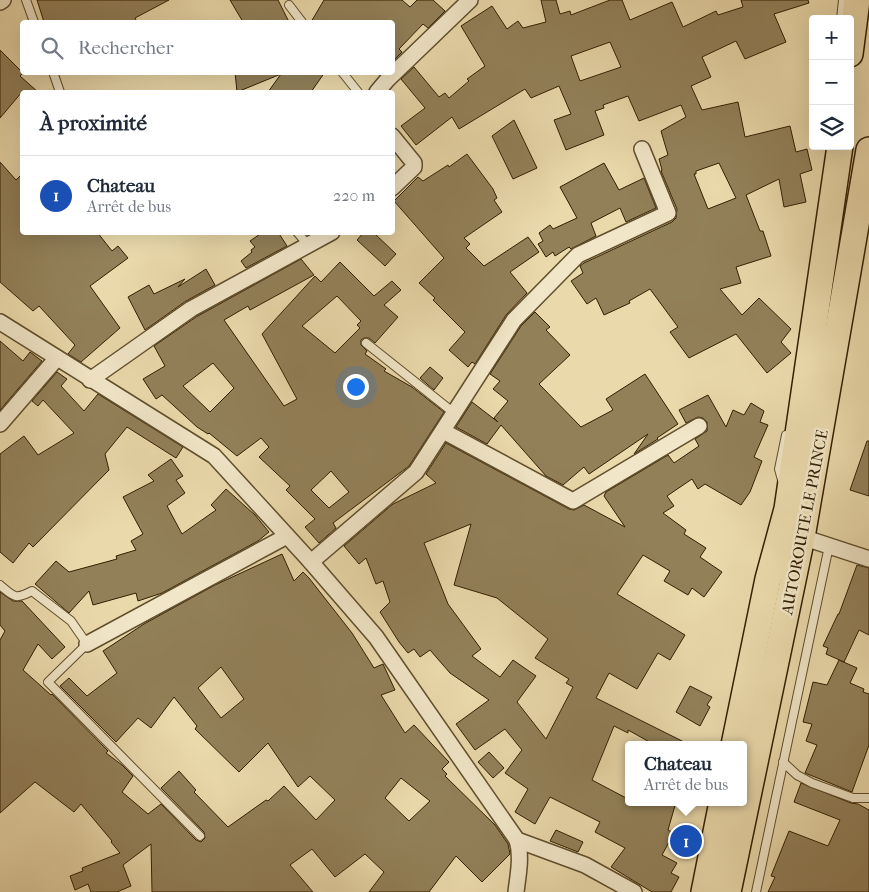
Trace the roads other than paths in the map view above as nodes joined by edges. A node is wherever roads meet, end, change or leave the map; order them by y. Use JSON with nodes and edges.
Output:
{"nodes":[{"id":1,"x":26,"y":0,"type":"edge"},
{"id":2,"x":470,"y":0,"type":"edge"},
{"id":3,"x":843,"y":0,"type":"edge"},
{"id":4,"x":856,"y":0,"type":"edge"},
{"id":5,"x":289,"y":5,"type":"dead end"},
{"id":6,"x":841,"y":15,"type":"edge"},
{"id":7,"x":854,"y":18,"type":"edge"},
{"id":8,"x":33,"y":20,"type":"edge"},
{"id":9,"x":300,"y":20,"type":"edge"},
{"id":10,"x":395,"y":72,"type":"edge"},
{"id":11,"x":54,"y":75,"type":"edge"},
{"id":12,"x":344,"y":75,"type":"edge"},
{"id":13,"x":392,"y":75,"type":"edge"},
{"id":14,"x":59,"y":90,"type":"edge"},
{"id":15,"x":356,"y":90,"type":"edge"},
{"id":16,"x":379,"y":90,"type":"edge"},
{"id":17,"x":395,"y":140,"type":"edge"},
{"id":18,"x":642,"y":149,"type":"dead end"},
{"id":19,"x":839,"y":150,"type":"edge"},
{"id":20,"x":869,"y":150,"type":"edge"},
{"id":21,"x":395,"y":185,"type":"edge"},
{"id":22,"x":299,"y":235,"type":"edge"},
{"id":23,"x":327,"y":235,"type":"edge"},
{"id":24,"x":308,"y":246,"type":"junction"},
{"id":25,"x":814,"y":269,"type":"dead end"},
{"id":26,"x":0,"y":322,"type":"edge"},
{"id":27,"x":805,"y":326,"type":"dead end"},
{"id":28,"x":366,"y":343,"type":"dead end"},
{"id":29,"x":57,"y":358,"type":"junction"},
{"id":30,"x":90,"y":380,"type":"junction"},
{"id":31,"x":454,"y":413,"type":"junction"},
{"id":32,"x":0,"y":424,"type":"edge"},
{"id":33,"x":699,"y":426,"type":"dead end"},
{"id":34,"x":443,"y":431,"type":"junction"},
{"id":35,"x":786,"y":431,"type":"dead end"},
{"id":36,"x":787,"y":509,"type":"junction"},
{"id":37,"x":287,"y":536,"type":"junction"},
{"id":38,"x":802,"y":537,"type":"junction"},
{"id":39,"x":829,"y":546,"type":"junction"},
{"id":40,"x":869,"y":559,"type":"edge"},
{"id":41,"x":311,"y":562,"type":"junction"},
{"id":42,"x":0,"y":585,"type":"edge"},
{"id":43,"x":87,"y":644,"type":"junction"},
{"id":44,"x":735,"y":741,"type":"edge"},
{"id":45,"x":783,"y":762,"type":"junction"},
{"id":46,"x":869,"y":798,"type":"edge"},
{"id":47,"x":747,"y":801,"type":"edge"},
{"id":48,"x":721,"y":806,"type":"edge"},
{"id":49,"x":746,"y":806,"type":"edge"},
{"id":50,"x":200,"y":836,"type":"dead end"},
{"id":51,"x":516,"y":840,"type":"junction"},
{"id":52,"x":516,"y":892,"type":"edge"},
{"id":53,"x":634,"y":892,"type":"edge"},
{"id":54,"x":704,"y":892,"type":"edge"},
{"id":55,"x":728,"y":892,"type":"edge"},
{"id":56,"x":756,"y":892,"type":"edge"}],
"edges":[{"from":1,"to":8,"type":"lane"},
{"from":2,"to":10,"type":"street"},
{"from":3,"to":6,"type":"lane"},
{"from":4,"to":7,"type":"main road"},
{"from":5,"to":9,"type":"lane"},
{"from":11,"to":14,"type":"lane"},
{"from":12,"to":15,"type":"lane"},
{"from":13,"to":16,"type":"street"},
{"from":17,"to":21,"type":"street"},
{"from":18,"to":31,"type":"street"},
{"from":19,"to":36,"type":"main road","name":"AUTOROUTE LE PRINCE"},
{"from":20,"to":38,"type":"main road","name":"AUTOROUTE LE PRINCE"},
{"from":22,"to":24,"type":"lane"},
{"from":23,"to":24,"type":"street"},
{"from":24,"to":30,"type":"street"},
{"from":25,"to":27,"type":"lane"},
{"from":26,"to":29,"type":"street"},
{"from":28,"to":31,"type":"lane"},
{"from":29,"to":30,"type":"street"},
{"from":29,"to":32,"type":"street"},
{"from":30,"to":37,"type":"street"},
{"from":31,"to":34,"type":"street"},
{"from":33,"to":34,"type":"street"},
{"from":34,"to":41,"type":"street"},
{"from":35,"to":36,"type":"lane"},
{"from":36,"to":44,"type":"main road","name":"AUTOROUTE LE PRINCE"},
{"from":37,"to":41,"type":"street"},
{"from":37,"to":43,"type":"street"},
{"from":38,"to":39,"type":"street"},
{"from":38,"to":47,"type":"main road","name":"AUTOROUTE LE PRINCE"},
{"from":39,"to":40,"type":"street"},
{"from":39,"to":45,"type":"lane"},
{"from":41,"to":51,"type":"street"},
{"from":42,"to":43,"type":"lane"},
{"from":43,"to":50,"type":"lane"},
{"from":45,"to":46,"type":"lane"},
{"from":45,"to":56,"type":"lane"},
{"from":48,"to":54,"type":"main road"},
{"from":49,"to":55,"type":"main road","name":"AUTOROUTE LE PRINCE"},
{"from":51,"to":52,"type":"street"},
{"from":51,"to":53,"type":"street"}]}
